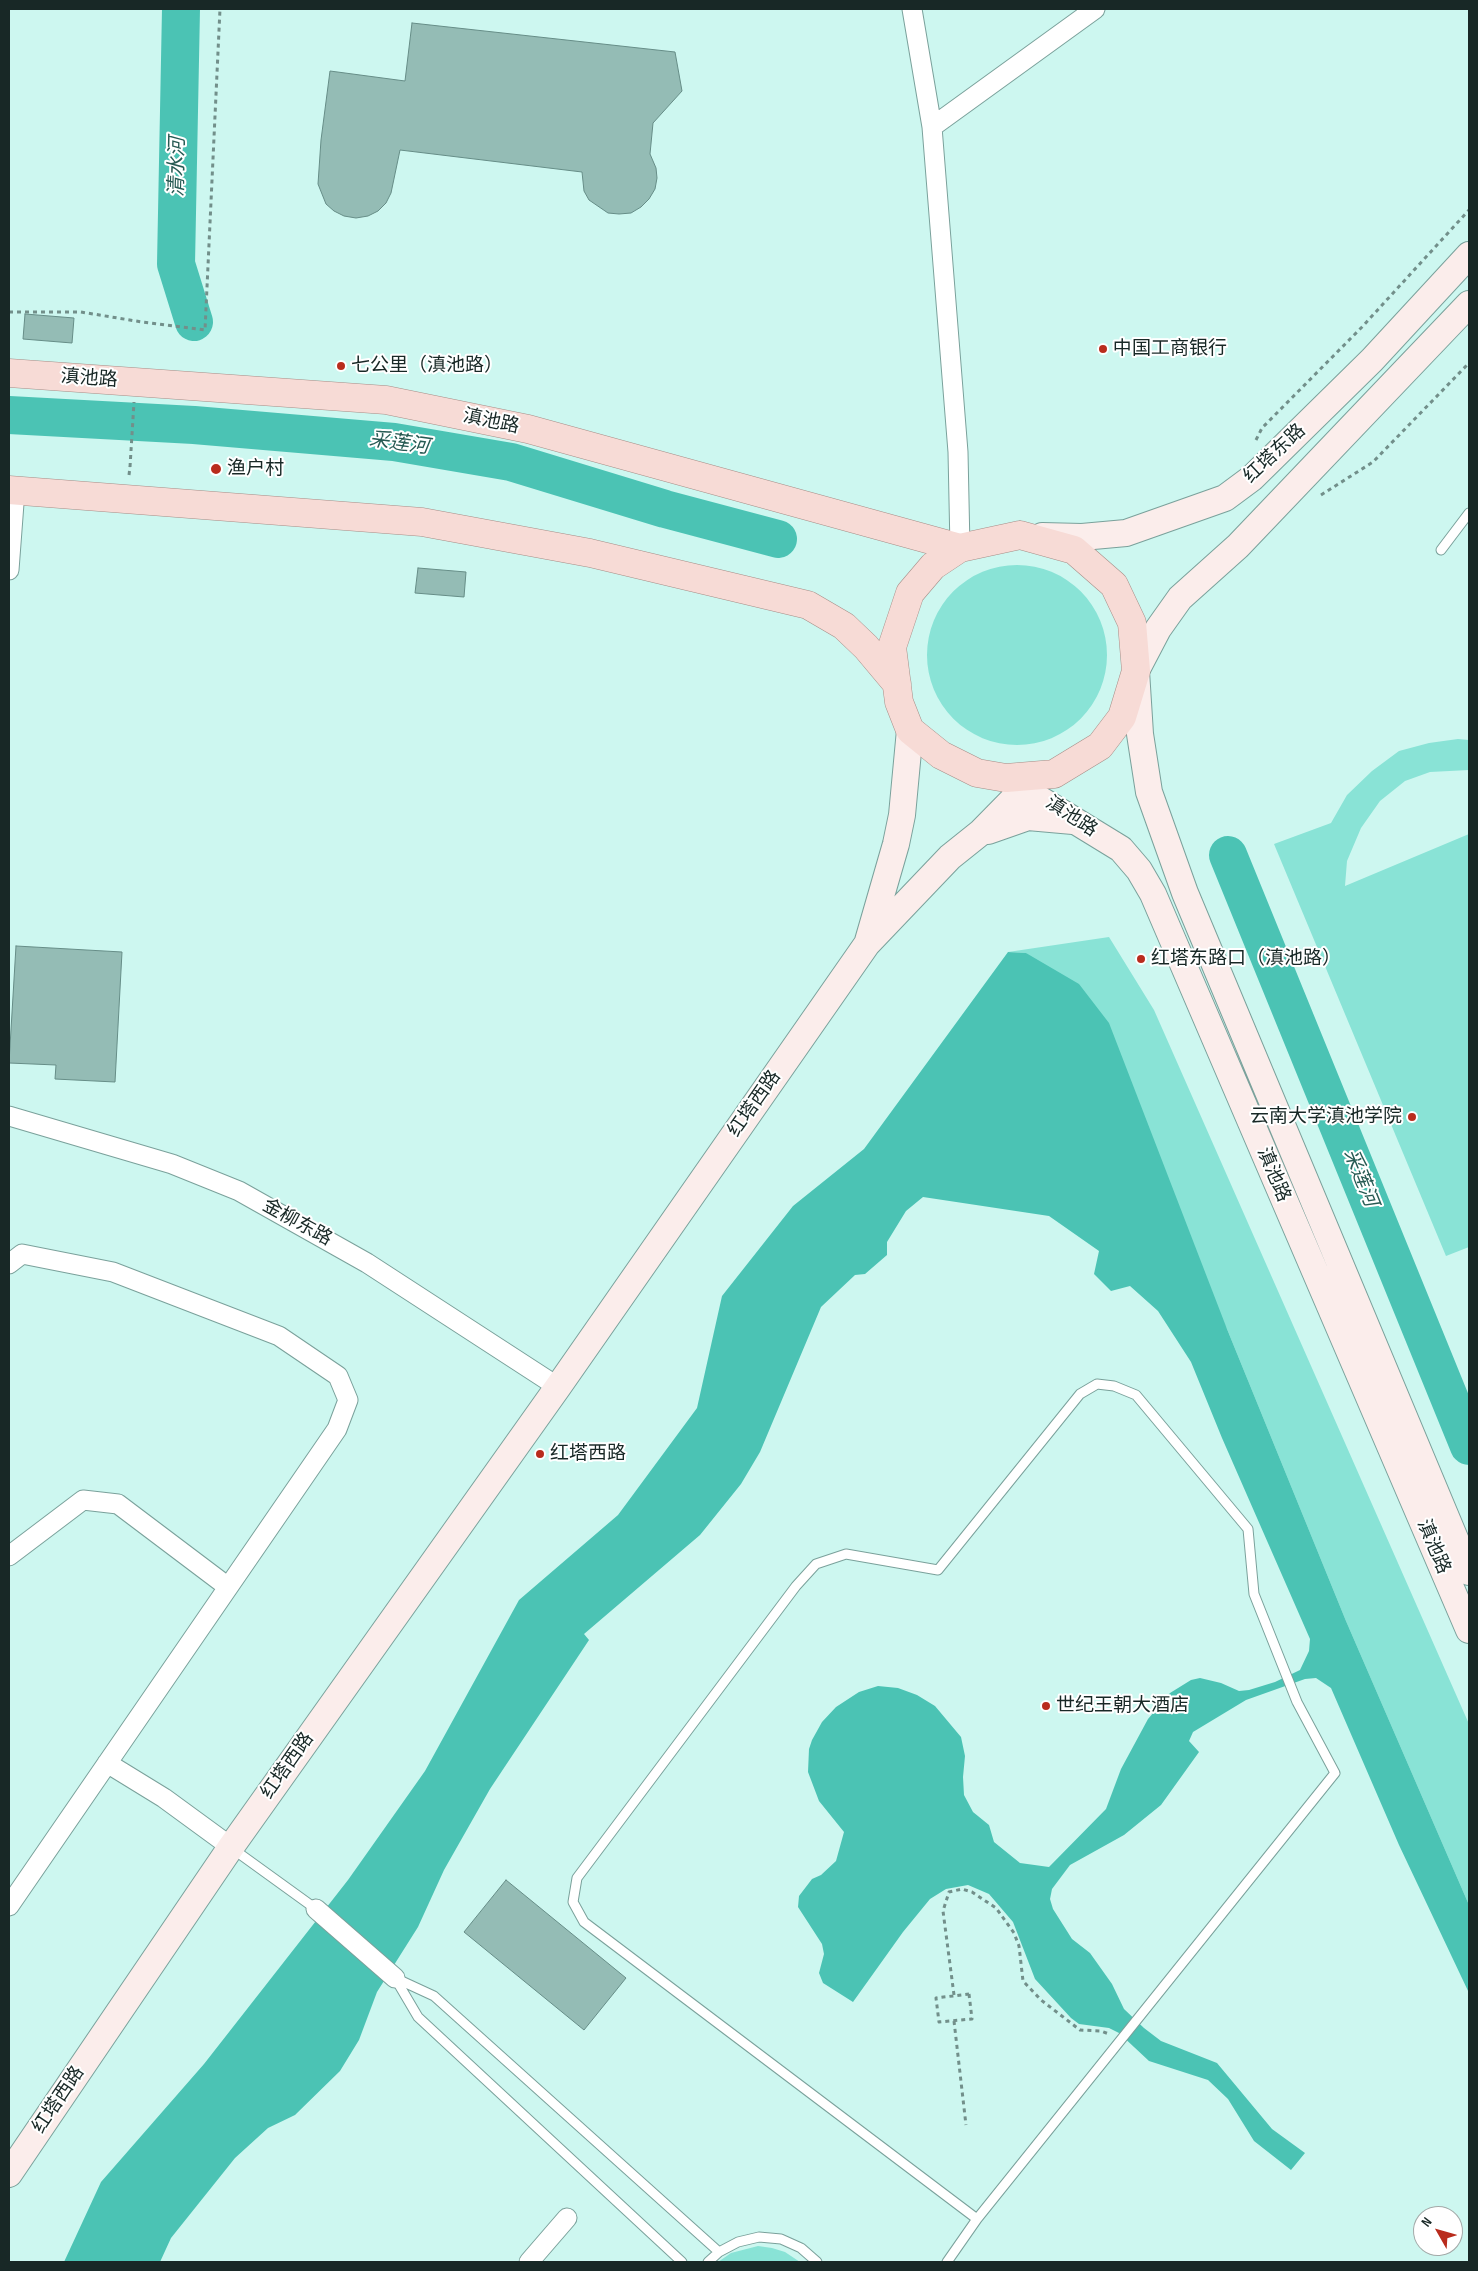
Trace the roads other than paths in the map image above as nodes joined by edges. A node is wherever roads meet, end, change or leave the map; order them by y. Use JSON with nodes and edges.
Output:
{"nodes":[{"id":1,"x":912,"y":9,"type":"edge"},
{"id":2,"x":1095,"y":9,"type":"edge"},
{"id":3,"x":932,"y":127,"type":"junction"},
{"id":4,"x":1469,"y":255,"type":"edge"},
{"id":5,"x":1469,"y":304,"type":"edge"},
{"id":6,"x":9,"y":373,"type":"edge"},
{"id":7,"x":12,"y":490,"type":"edge"},
{"id":8,"x":1469,"y":513,"type":"edge"},
{"id":9,"x":1020,"y":535,"type":"junction"},
{"id":10,"x":960,"y":548,"type":"junction"},
{"id":11,"x":1441,"y":550,"type":"dead end"},
{"id":12,"x":9,"y":570,"type":"edge"},
{"id":13,"x":1136,"y":671,"type":"junction"},
{"id":14,"x":897,"y":684,"type":"junction"},
{"id":15,"x":910,"y":730,"type":"junction"},
{"id":16,"x":1022,"y":781,"type":"junction"},
{"id":17,"x":1077,"y":821,"type":"junction"},
{"id":18,"x":980,"y":833,"type":"junction"},
{"id":19,"x":867,"y":944,"type":"junction"},
{"id":20,"x":9,"y":1116,"type":"edge"},
{"id":21,"x":9,"y":1264,"type":"edge"},
{"id":22,"x":558,"y":1387,"type":"junction"},
{"id":23,"x":9,"y":1556,"type":"edge"},
{"id":24,"x":1469,"y":1572,"type":"edge"},
{"id":25,"x":228,"y":1588,"type":"junction"},
{"id":26,"x":1469,"y":1630,"type":"edge"},
{"id":27,"x":107,"y":1763,"type":"junction"},
{"id":28,"x":231,"y":1847,"type":"junction"},
{"id":29,"x":9,"y":1906,"type":"edge"},
{"id":30,"x":316,"y":1909,"type":"joint"},
{"id":31,"x":396,"y":1978,"type":"junction"},
{"id":32,"x":9,"y":2174,"type":"edge"},
{"id":33,"x":567,"y":2218,"type":"dead end"},
{"id":34,"x":977,"y":2219,"type":"junction"},
{"id":35,"x":719,"y":2252,"type":"junction"},
{"id":36,"x":529,"y":2262,"type":"edge"},
{"id":37,"x":682,"y":2262,"type":"edge"},
{"id":38,"x":708,"y":2262,"type":"edge"},
{"id":39,"x":817,"y":2262,"type":"edge"},
{"id":40,"x":947,"y":2262,"type":"edge"}],
"edges":[{"from":1,"to":3,"type":"street"},
{"from":2,"to":3,"type":"street"},
{"from":3,"to":10,"type":"street"},
{"from":4,"to":9,"type":"main road","name":"红塔东路"},
{"from":5,"to":13,"type":"main road","name":"红塔东路"},
{"from":6,"to":10,"type":"main road","name":"滇池路"},
{"from":7,"to":12,"type":"street"},
{"from":7,"to":14,"type":"main road"},
{"from":8,"to":11,"type":"lane"},
{"from":9,"to":10,"type":"main road"},
{"from":9,"to":13,"type":"main road"},
{"from":10,"to":14,"type":"main road"},
{"from":13,"to":16,"type":"main road"},
{"from":13,"to":24,"type":"main road","name":"滇池路"},
{"from":14,"to":15,"type":"main road"},
{"from":15,"to":16,"type":"main road"},
{"from":15,"to":19,"type":"main road"},
{"from":16,"to":17,"type":"main road","name":"滇池路"},
{"from":16,"to":18,"type":"main road"},
{"from":17,"to":18,"type":"main road"},
{"from":17,"to":26,"type":"main road","name":"滇池路"},
{"from":18,"to":19,"type":"main road"},
{"from":19,"to":22,"type":"main road","name":"红塔西路"},
{"from":20,"to":22,"type":"street","name":"金柳东路"},
{"from":21,"to":25,"type":"street"},
{"from":22,"to":28,"type":"main road","name":"红塔西路"},
{"from":23,"to":25,"type":"street"},
{"from":25,"to":27,"type":"street"},
{"from":27,"to":28,"type":"street"},
{"from":27,"to":29,"type":"street"},
{"from":28,"to":30,"type":"lane"},
{"from":28,"to":32,"type":"main road","name":"红塔西路"},
{"from":30,"to":31,"type":"street"},
{"from":31,"to":35,"type":"lane"},
{"from":31,"to":37,"type":"lane"},
{"from":33,"to":36,"type":"street"},
{"from":34,"to":34,"type":"lane"},
{"from":34,"to":40,"type":"lane"},
{"from":35,"to":38,"type":"lane"},
{"from":35,"to":39,"type":"lane"}]}
